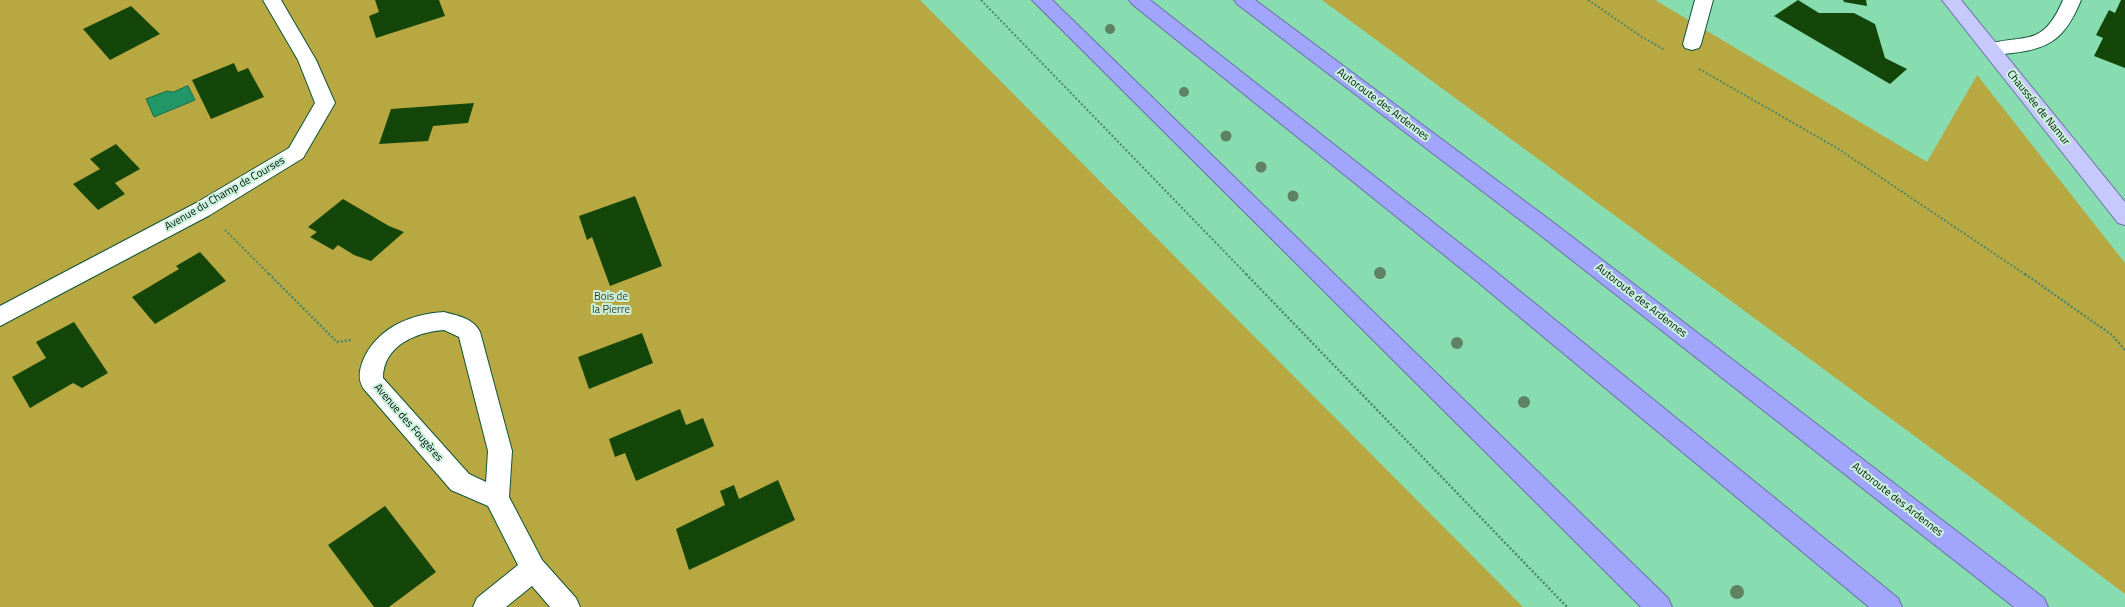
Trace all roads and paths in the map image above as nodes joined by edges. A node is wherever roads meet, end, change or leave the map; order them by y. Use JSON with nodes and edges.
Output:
{"nodes":[{"id":1,"x":272,"y":0,"type":"edge"},
{"id":2,"x":981,"y":0,"type":"edge"},
{"id":3,"x":1041,"y":0,"type":"edge"},
{"id":4,"x":1138,"y":0,"type":"edge"},
{"id":5,"x":1243,"y":0,"type":"edge"},
{"id":6,"x":1588,"y":0,"type":"edge"},
{"id":7,"x":1704,"y":0,"type":"edge"},
{"id":8,"x":1951,"y":0,"type":"edge"},
{"id":9,"x":2072,"y":0,"type":"edge"},
{"id":10,"x":1692,"y":44,"type":"dead end"},
{"id":11,"x":1991,"y":49,"type":"junction"},
{"id":12,"x":1668,"y":52,"type":"dead end"},
{"id":13,"x":1696,"y":67,"type":"dead end"},
{"id":14,"x":203,"y":208,"type":"junction"},
{"id":15,"x":2125,"y":217,"type":"edge"},
{"id":16,"x":0,"y":317,"type":"edge"},
{"id":17,"x":397,"y":334,"type":"junction"},
{"id":18,"x":2125,"y":350,"type":"edge"},
{"id":19,"x":497,"y":498,"type":"junction"},
{"id":20,"x":533,"y":569,"type":"junction"},
{"id":21,"x":486,"y":607,"type":"edge"},
{"id":22,"x":567,"y":607,"type":"edge"},
{"id":23,"x":1567,"y":607,"type":"edge"},
{"id":24,"x":1660,"y":607,"type":"edge"},
{"id":25,"x":1889,"y":607,"type":"edge"},
{"id":26,"x":2035,"y":607,"type":"edge"}],
"edges":[{"from":1,"to":14,"type":"street","name":"Avenue du Champ de Courses"},
{"from":2,"to":23,"type":"path"},
{"from":3,"to":24,"type":"highway"},
{"from":4,"to":25,"type":"highway"},
{"from":5,"to":26,"type":"highway","name":"Autoroute des Ardennes"},
{"from":6,"to":12,"type":"path"},
{"from":7,"to":10,"type":"street"},
{"from":8,"to":11,"type":"main road","name":"Chaussée de Namur"},
{"from":9,"to":11,"type":"street"},
{"from":11,"to":15,"type":"main road","name":"Chaussée de Namur"},
{"from":13,"to":18,"type":"path"},
{"from":14,"to":16,"type":"street","name":"Avenue du Champ de Courses"},
{"from":14,"to":17,"type":"path"},
{"from":17,"to":19,"type":"street","name":"Avenue des Fougères"},
{"from":17,"to":19,"type":"street","name":"Avenue des Fougères"},
{"from":19,"to":20,"type":"street"},
{"from":20,"to":21,"type":"street"},
{"from":20,"to":22,"type":"street"}]}
